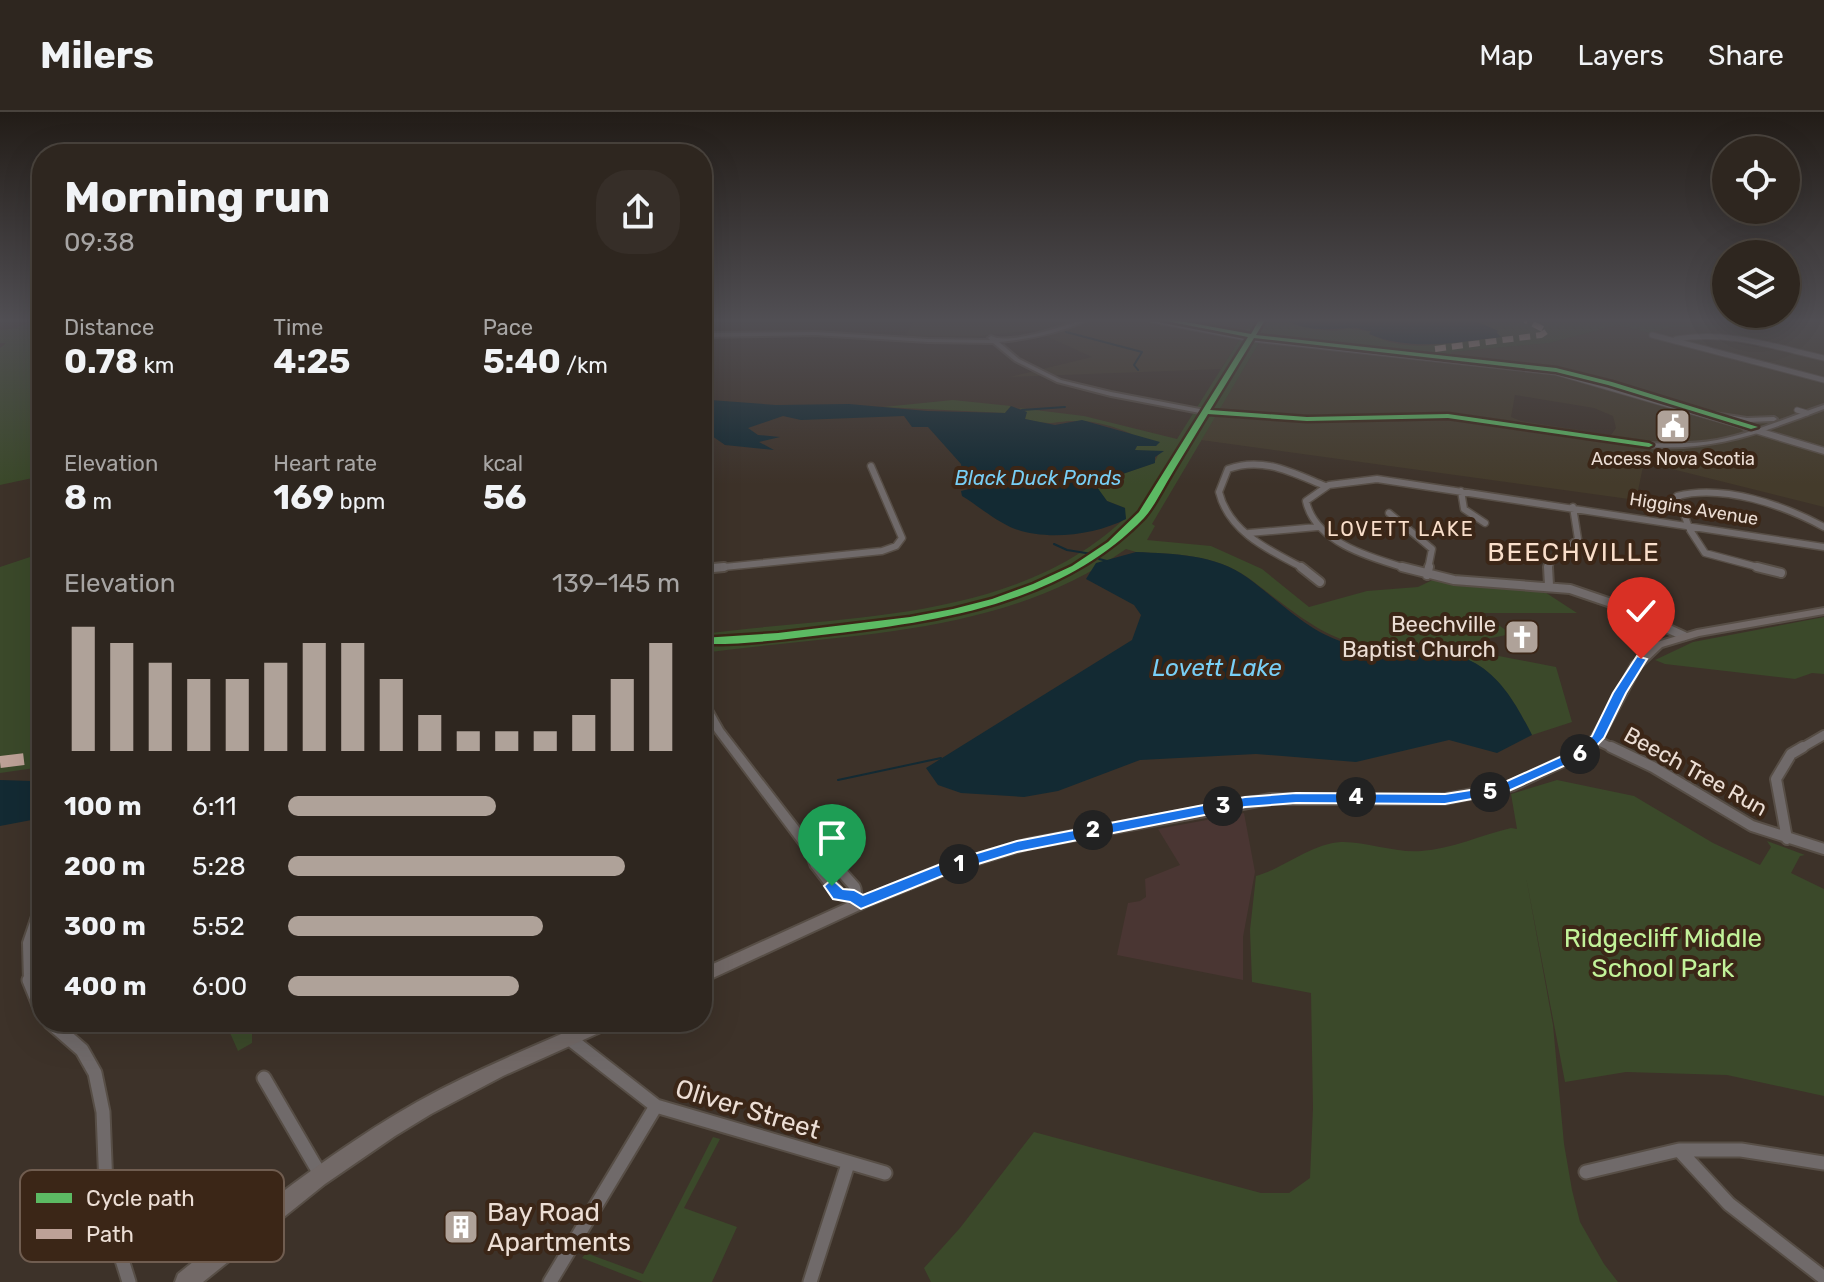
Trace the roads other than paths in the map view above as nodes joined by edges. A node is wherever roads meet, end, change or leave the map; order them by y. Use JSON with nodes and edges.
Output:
{"nodes":[{"id":1,"x":1046,"y":375,"type":"edge"},
{"id":2,"x":1560,"y":375,"type":"edge"},
{"id":3,"x":1572,"y":375,"type":"edge"},
{"id":4,"x":1803,"y":375,"type":"edge"},
{"id":5,"x":1824,"y":380,"type":"edge"},
{"id":6,"x":1662,"y":400,"type":"junction"},
{"id":7,"x":1824,"y":400,"type":"edge"},
{"id":8,"x":1824,"y":407,"type":"edge"},
{"id":9,"x":1797,"y":410,"type":"junction"},
{"id":10,"x":1807,"y":413,"type":"junction"},
{"id":11,"x":1714,"y":415,"type":"junction"},
{"id":12,"x":1774,"y":419,"type":"junction"},
{"id":13,"x":1756,"y":429,"type":"junction"},
{"id":14,"x":1824,"y":450,"type":"edge"},
{"id":15,"x":871,"y":466,"type":"dead end"},
{"id":16,"x":1325,"y":486,"type":"junction"},
{"id":17,"x":1461,"y":491,"type":"junction"},
{"id":18,"x":1573,"y":507,"type":"junction"},
{"id":19,"x":1389,"y":513,"type":"dead end"},
{"id":20,"x":1485,"y":523,"type":"dead end"},
{"id":21,"x":1688,"y":525,"type":"junction"},
{"id":22,"x":1317,"y":527,"type":"junction"},
{"id":23,"x":1824,"y":527,"type":"edge"},
{"id":24,"x":1249,"y":533,"type":"junction"},
{"id":25,"x":1824,"y":547,"type":"edge"},
{"id":26,"x":712,"y":568,"type":"edge"},
{"id":27,"x":1781,"y":573,"type":"dead end"},
{"id":28,"x":1427,"y":575,"type":"junction"},
{"id":29,"x":1320,"y":582,"type":"dead end"},
{"id":30,"x":1549,"y":585,"type":"junction"},
{"id":31,"x":1824,"y":611,"type":"edge"},
{"id":32,"x":1684,"y":636,"type":"junction"},
{"id":33,"x":712,"y":718,"type":"edge"},
{"id":34,"x":1824,"y":735,"type":"edge"},
{"id":35,"x":1596,"y":740,"type":"junction"},
{"id":36,"x":1787,"y":839,"type":"junction"},
{"id":37,"x":1824,"y":849,"type":"edge"},
{"id":38,"x":857,"y":899,"type":"junction"},
{"id":39,"x":32,"y":928,"type":"edge"},
{"id":40,"x":712,"y":971,"type":"edge"},
{"id":41,"x":32,"y":993,"type":"edge"},
{"id":42,"x":63,"y":1032,"type":"edge"},
{"id":43,"x":585,"y":1032,"type":"edge"},
{"id":44,"x":570,"y":1039,"type":"junction"},
{"id":45,"x":264,"y":1078,"type":"dead end"},
{"id":46,"x":656,"y":1106,"type":"junction"},
{"id":47,"x":1679,"y":1150,"type":"junction"},
{"id":48,"x":1824,"y":1163,"type":"edge"},
{"id":49,"x":848,"y":1164,"type":"junction"},
{"id":50,"x":106,"y":1170,"type":"edge"},
{"id":51,"x":1586,"y":1172,"type":"dead end"},
{"id":52,"x":885,"y":1173,"type":"dead end"},
{"id":53,"x":321,"y":1174,"type":"junction"},
{"id":54,"x":284,"y":1204,"type":"edge"},
{"id":55,"x":120,"y":1262,"type":"edge"},
{"id":56,"x":211,"y":1262,"type":"edge"},
{"id":57,"x":1824,"y":1278,"type":"edge"},
{"id":58,"x":129,"y":1282,"type":"edge"},
{"id":59,"x":186,"y":1282,"type":"edge"},
{"id":60,"x":550,"y":1282,"type":"edge"},
{"id":61,"x":810,"y":1282,"type":"edge"}],
"edges":[{"from":1,"to":13,"type":"street"},
{"from":2,"to":6,"type":"street"},
{"from":3,"to":6,"type":"street"},
{"from":4,"to":5,"type":"street"},
{"from":6,"to":11,"type":"street"},
{"from":6,"to":13,"type":"street"},
{"from":7,"to":9,"type":"street"},
{"from":8,"to":10,"type":"street"},
{"from":9,"to":10,"type":"street"},
{"from":9,"to":12,"type":"street"},
{"from":10,"to":13,"type":"street"},
{"from":11,"to":12,"type":"street"},
{"from":11,"to":13,"type":"street"},
{"from":12,"to":13,"type":"street"},
{"from":13,"to":14,"type":"street"},
{"from":15,"to":26,"type":"street"},
{"from":16,"to":17,"type":"street"},
{"from":16,"to":22,"type":"street"},
{"from":16,"to":24,"type":"street"},
{"from":17,"to":18,"type":"street","name":"Higgins Avenue"},
{"from":17,"to":20,"type":"street"},
{"from":18,"to":21,"type":"street","name":"Higgins Avenue"},
{"from":18,"to":30,"type":"street"},
{"from":19,"to":28,"type":"street"},
{"from":21,"to":23,"type":"street"},
{"from":21,"to":25,"type":"street","name":"Higgins Avenue"},
{"from":21,"to":27,"type":"street"},
{"from":22,"to":24,"type":"street"},
{"from":22,"to":28,"type":"street"},
{"from":24,"to":29,"type":"street"},
{"from":28,"to":30,"type":"street"},
{"from":30,"to":32,"type":"street"},
{"from":31,"to":32,"type":"main road"},
{"from":32,"to":35,"type":"main road"},
{"from":33,"to":38,"type":"street"},
{"from":34,"to":36,"type":"street"},
{"from":35,"to":36,"type":"street","name":"Beech Tree Run"},
{"from":35,"to":38,"type":"main road"},
{"from":36,"to":37,"type":"street","name":"Beech Tree Run"},
{"from":38,"to":40,"type":"main road"},
{"from":39,"to":41,"type":"street"},
{"from":42,"to":50,"type":"street"},
{"from":43,"to":44,"type":"main road"},
{"from":44,"to":46,"type":"street","name":"Oliver Street"},
{"from":44,"to":53,"type":"main road"},
{"from":45,"to":53,"type":"street"},
{"from":46,"to":49,"type":"street","name":"Oliver Street"},
{"from":46,"to":60,"type":"street"},
{"from":47,"to":48,"type":"street"},
{"from":47,"to":51,"type":"street"},
{"from":47,"to":57,"type":"street"},
{"from":49,"to":52,"type":"street","name":"Oliver Street"},
{"from":49,"to":61,"type":"street"},
{"from":53,"to":54,"type":"main road"},
{"from":55,"to":58,"type":"street"},
{"from":56,"to":59,"type":"main road"}]}
